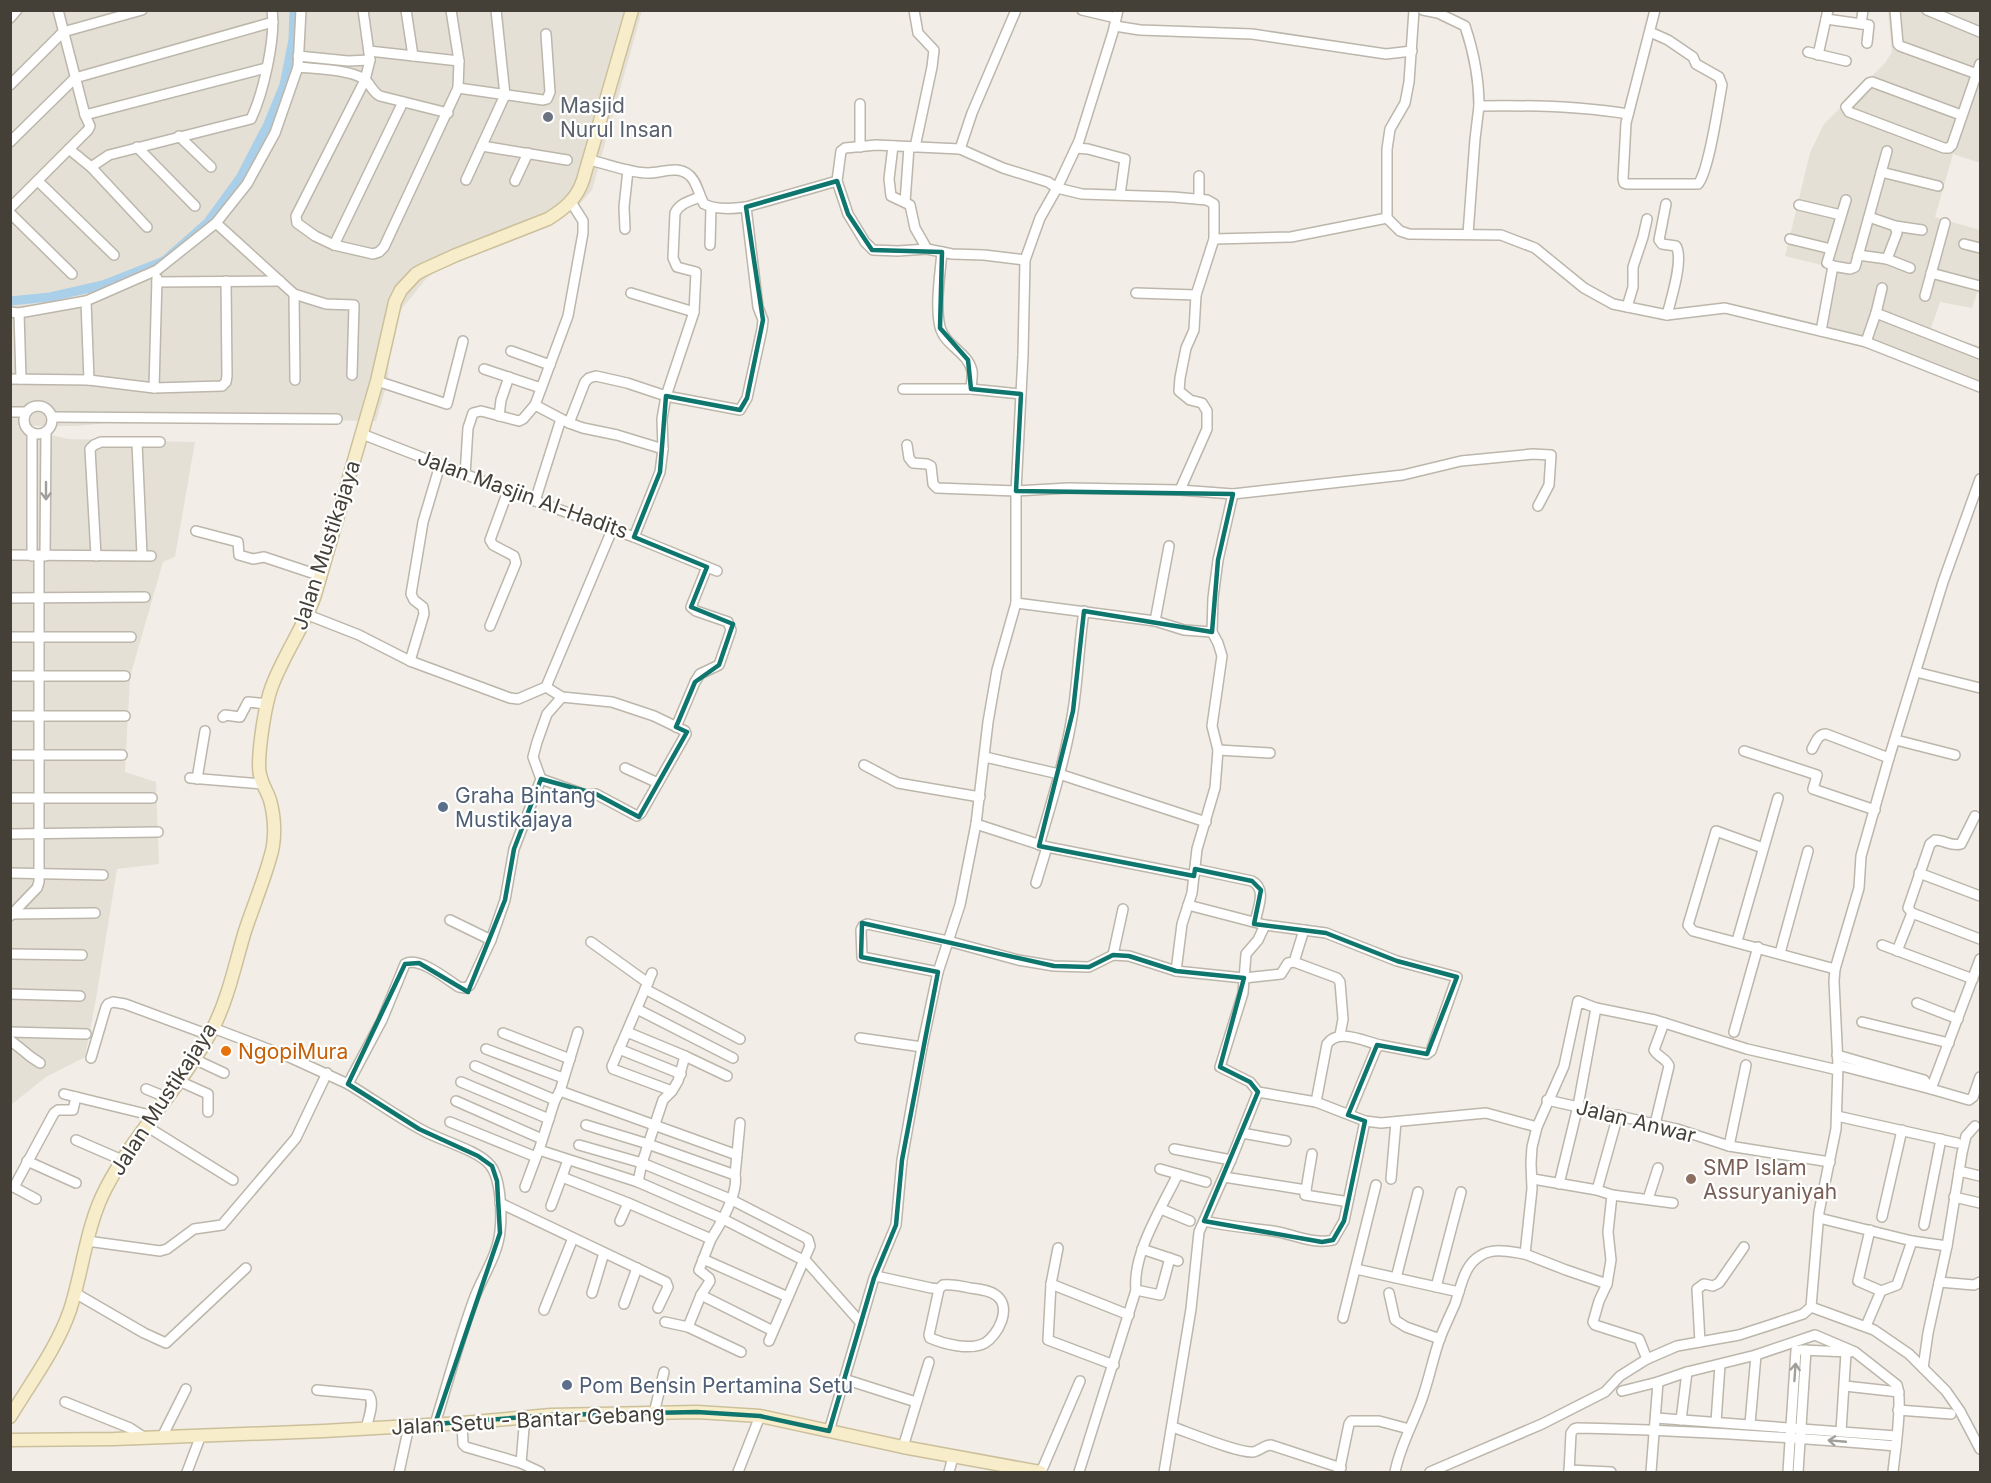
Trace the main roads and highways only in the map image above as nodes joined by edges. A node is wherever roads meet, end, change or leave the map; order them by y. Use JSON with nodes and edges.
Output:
{"nodes":[{"id":1,"x":632,"y":10,"type":"edge"},
{"id":2,"x":10,"y":1417,"type":"edge"},
{"id":3,"x":10,"y":1440,"type":"edge"},
{"id":4,"x":1041,"y":1473,"type":"edge"}],
"edges":[{"from":1,"to":2,"type":"main road","name":"Jalan Mustikajaya"},
{"from":3,"to":4,"type":"main road","name":"Jalan Setu - Bantar Gebang"}]}
